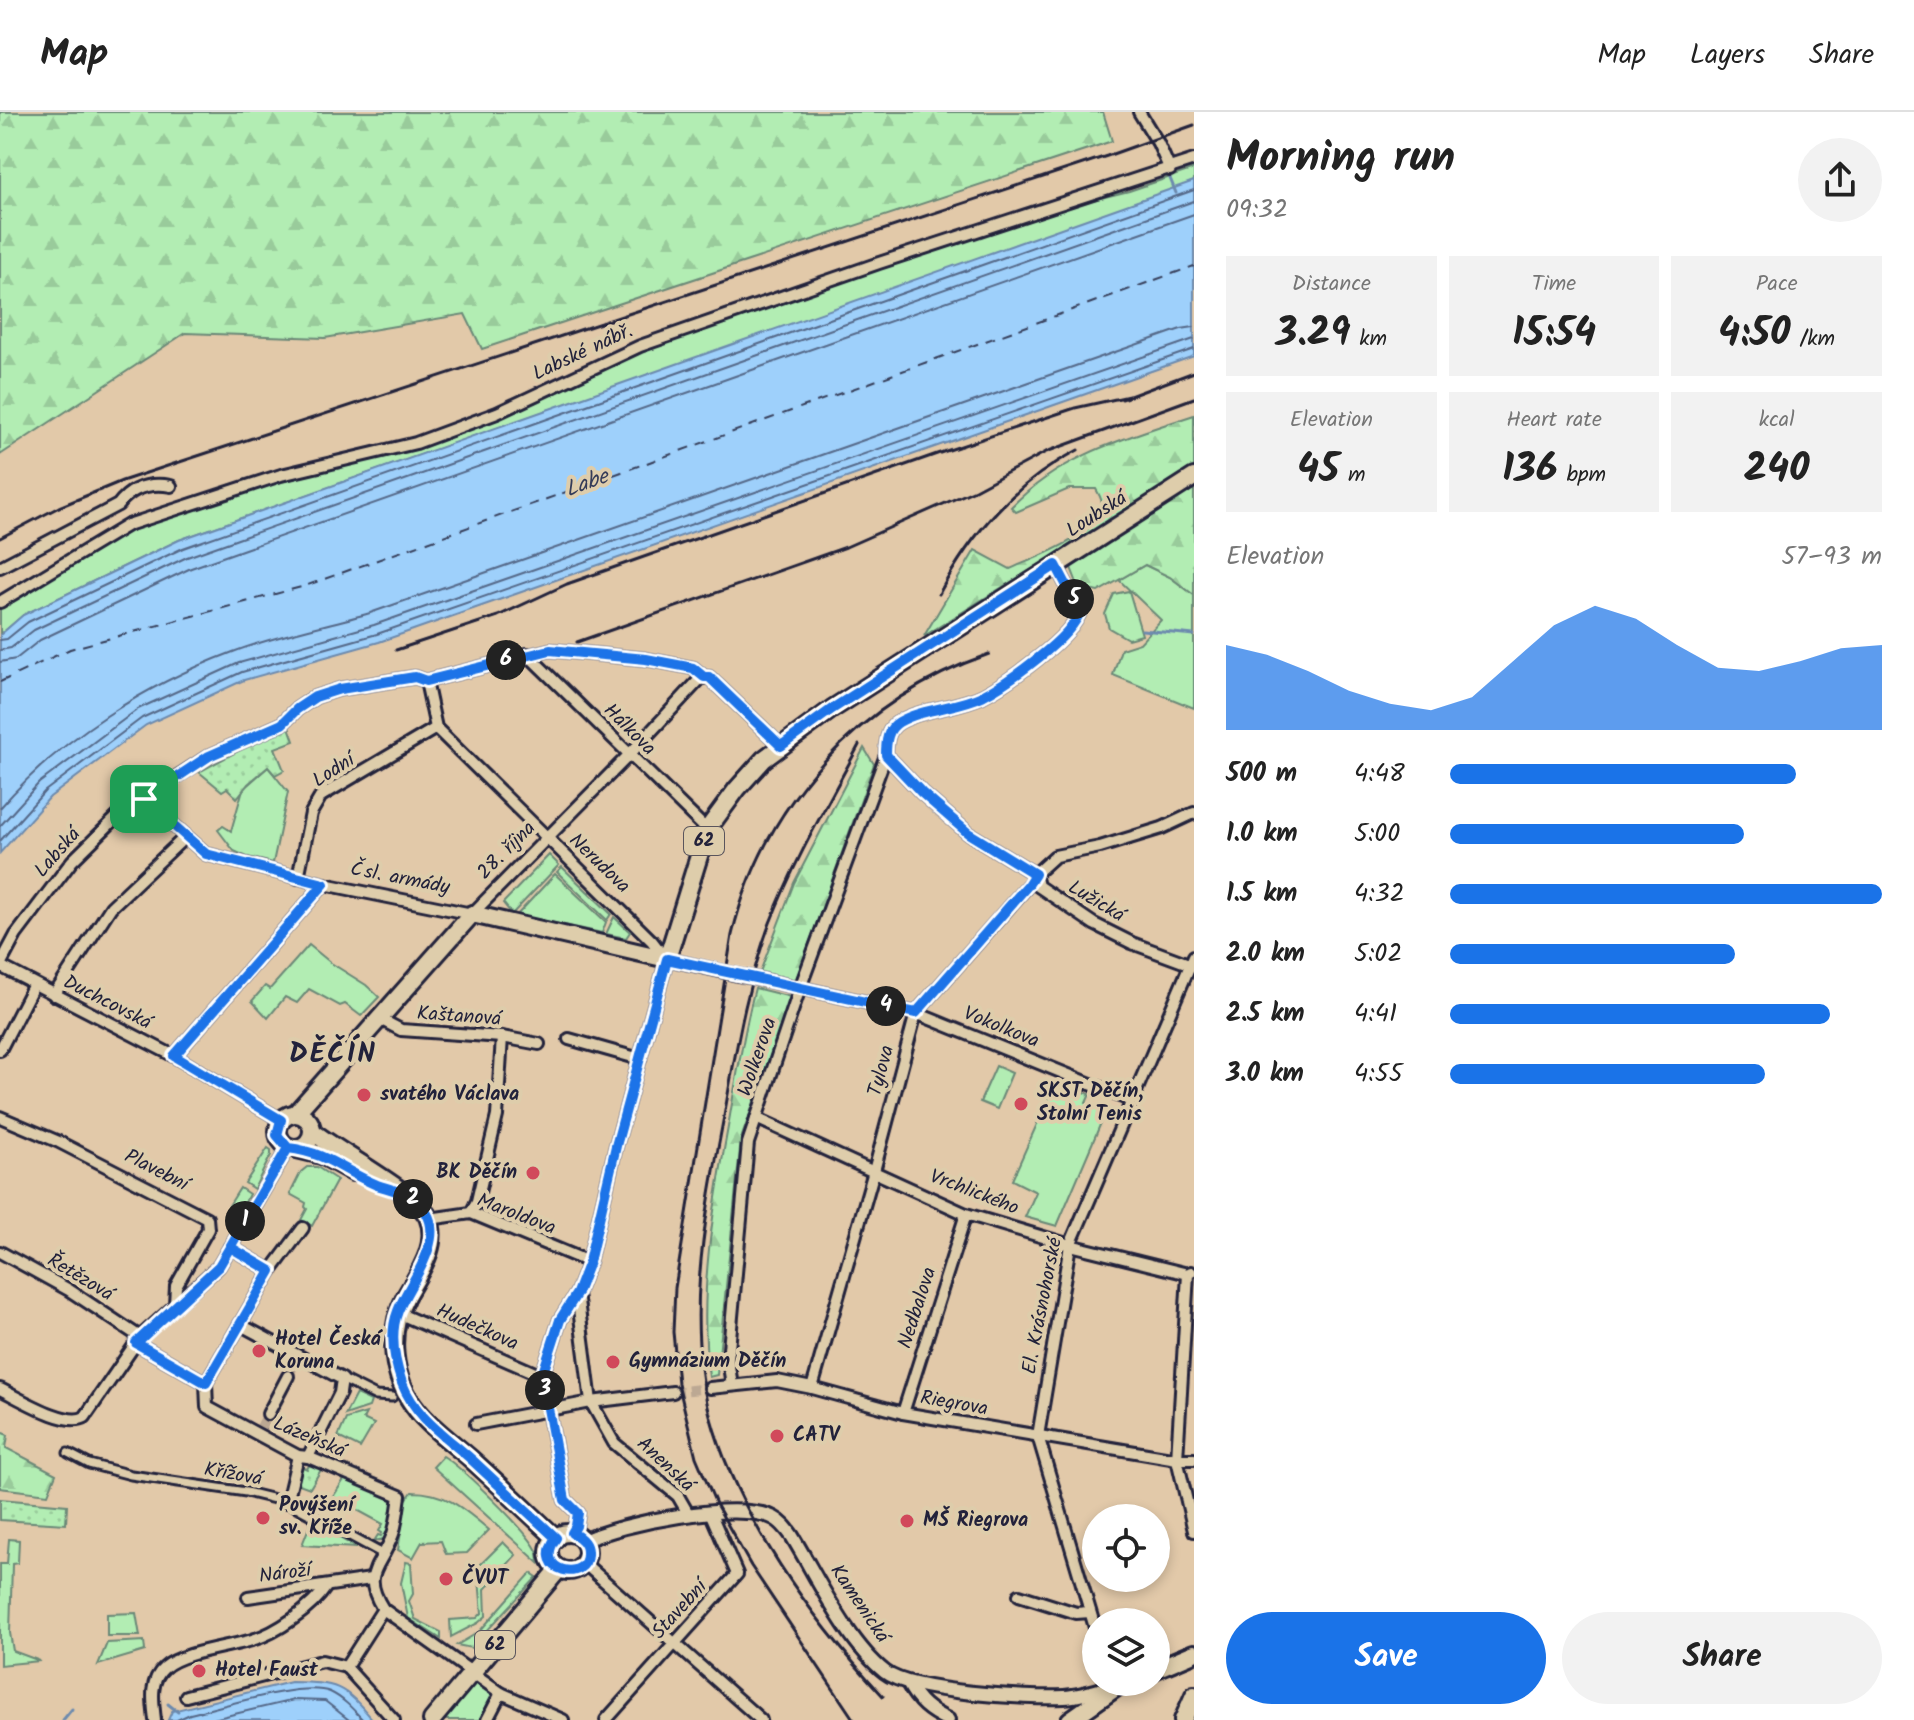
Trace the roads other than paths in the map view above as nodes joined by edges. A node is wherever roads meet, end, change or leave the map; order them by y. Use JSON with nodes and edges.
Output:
{"nodes":[{"id":1,"x":1139,"y":112,"type":"edge"},
{"id":2,"x":1194,"y":160,"type":"edge"},
{"id":3,"x":1170,"y":170,"type":"junction"},
{"id":4,"x":1194,"y":477,"type":"edge"},
{"id":5,"x":171,"y":486,"type":"dead end"},
{"id":6,"x":1056,"y":565,"type":"junction"},
{"id":7,"x":0,"y":567,"type":"edge"},
{"id":8,"x":0,"y":602,"type":"edge"},
{"id":9,"x":527,"y":654,"type":"junction"},
{"id":10,"x":703,"y":678,"type":"junction"},
{"id":11,"x":426,"y":681,"type":"junction"},
{"id":12,"x":436,"y":728,"type":"junction"},
{"id":13,"x":781,"y":746,"type":"junction"},
{"id":14,"x":886,"y":755,"type":"junction"},
{"id":15,"x":628,"y":756,"type":"junction"},
{"id":16,"x":144,"y":799,"type":"junction"},
{"id":17,"x":1194,"y":813,"type":"edge"},
{"id":18,"x":707,"y":830,"type":"junction"},
{"id":19,"x":185,"y":837,"type":"junction"},
{"id":20,"x":547,"y":839,"type":"junction"},
{"id":21,"x":1035,"y":874,"type":"junction"},
{"id":22,"x":298,"y":878,"type":"junction"},
{"id":23,"x":324,"y":884,"type":"junction"},
{"id":24,"x":472,"y":914,"type":"junction"},
{"id":25,"x":667,"y":959,"type":"junction"},
{"id":26,"x":1193,"y":962,"type":"edge"},
{"id":27,"x":0,"y":966,"type":"edge"},
{"id":28,"x":33,"y":986,"type":"junction"},
{"id":29,"x":800,"y":988,"type":"junction"},
{"id":30,"x":54,"y":995,"type":"junction"},
{"id":31,"x":916,"y":1013,"type":"junction"},
{"id":32,"x":380,"y":1019,"type":"junction"},
{"id":33,"x":502,"y":1037,"type":"junction"},
{"id":34,"x":569,"y":1039,"type":"dead end"},
{"id":35,"x":539,"y":1044,"type":"dead end"},
{"id":36,"x":0,"y":1050,"type":"edge"},
{"id":37,"x":344,"y":1055,"type":"junction"},
{"id":38,"x":174,"y":1056,"type":"junction"},
{"id":39,"x":640,"y":1059,"type":"junction"},
{"id":40,"x":1130,"y":1100,"type":"junction"},
{"id":41,"x":0,"y":1117,"type":"edge"},
{"id":42,"x":288,"y":1117,"type":"junction"},
{"id":43,"x":756,"y":1118,"type":"junction"},
{"id":44,"x":312,"y":1128,"type":"junction"},
{"id":45,"x":292,"y":1148,"type":"junction"},
{"id":46,"x":874,"y":1171,"type":"junction"},
{"id":47,"x":399,"y":1191,"type":"junction"},
{"id":48,"x":471,"y":1213,"type":"junction"},
{"id":49,"x":966,"y":1214,"type":"junction"},
{"id":50,"x":429,"y":1219,"type":"junction"},
{"id":51,"x":303,"y":1228,"type":"dead end"},
{"id":52,"x":1070,"y":1245,"type":"junction"},
{"id":53,"x":230,"y":1247,"type":"junction"},
{"id":54,"x":0,"y":1252,"type":"edge"},
{"id":55,"x":589,"y":1262,"type":"junction"},
{"id":56,"x":271,"y":1271,"type":"junction"},
{"id":57,"x":1191,"y":1272,"type":"edge"},
{"id":58,"x":577,"y":1293,"type":"junction"},
{"id":59,"x":175,"y":1305,"type":"junction"},
{"id":60,"x":398,"y":1313,"type":"junction"},
{"id":61,"x":241,"y":1325,"type":"junction"},
{"id":62,"x":138,"y":1340,"type":"junction"},
{"id":63,"x":288,"y":1376,"type":"tunnel mouth"},
{"id":64,"x":542,"y":1376,"type":"junction"},
{"id":65,"x":342,"y":1379,"type":"junction"},
{"id":66,"x":206,"y":1383,"type":"junction"},
{"id":67,"x":732,"y":1385,"type":"junction"},
{"id":68,"x":710,"y":1388,"type":"tunnel mouth"},
{"id":69,"x":812,"y":1388,"type":"junction"},
{"id":70,"x":0,"y":1389,"type":"edge"},
{"id":71,"x":673,"y":1392,"type":"tunnel mouth"},
{"id":72,"x":400,"y":1397,"type":"junction"},
{"id":73,"x":591,"y":1402,"type":"junction"},
{"id":74,"x":549,"y":1410,"type":"junction"},
{"id":75,"x":903,"y":1413,"type":"junction"},
{"id":76,"x":268,"y":1414,"type":"tunnel mouth"},
{"id":77,"x":476,"y":1424,"type":"dead end"},
{"id":78,"x":1038,"y":1436,"type":"junction"},
{"id":79,"x":68,"y":1453,"type":"dead end"},
{"id":80,"x":303,"y":1456,"type":"junction"},
{"id":81,"x":1177,"y":1459,"type":"junction"},
{"id":82,"x":1194,"y":1459,"type":"edge"},
{"id":83,"x":287,"y":1502,"type":"junction"},
{"id":84,"x":710,"y":1512,"type":"junction"},
{"id":85,"x":689,"y":1515,"type":"junction"},
{"id":86,"x":1194,"y":1531,"type":"edge"},
{"id":87,"x":571,"y":1538,"type":"junction"},
{"id":88,"x":383,"y":1554,"type":"junction"},
{"id":89,"x":584,"y":1563,"type":"junction"},
{"id":90,"x":559,"y":1569,"type":"junction"},
{"id":91,"x":371,"y":1579,"type":"junction"},
{"id":92,"x":326,"y":1587,"type":"junction"},
{"id":93,"x":1019,"y":1595,"type":"dead end"},
{"id":94,"x":248,"y":1597,"type":"dead end"},
{"id":95,"x":1089,"y":1608,"type":"edge"},
{"id":96,"x":383,"y":1609,"type":"junction"},
{"id":97,"x":1082,"y":1613,"type":"edge"},
{"id":98,"x":675,"y":1643,"type":"junction"},
{"id":99,"x":1194,"y":1653,"type":"edge"},
{"id":100,"x":1170,"y":1663,"type":"edge"},
{"id":101,"x":346,"y":1667,"type":"junction"},
{"id":102,"x":473,"y":1671,"type":"junction"},
{"id":103,"x":908,"y":1683,"type":"junction"},
{"id":104,"x":501,"y":1693,"type":"junction"},
{"id":105,"x":1082,"y":1694,"type":"edge"},
{"id":106,"x":1194,"y":1695,"type":"edge"},
{"id":107,"x":186,"y":1696,"type":"dead end"},
{"id":108,"x":1101,"y":1696,"type":"edge"},
{"id":109,"x":1076,"y":1717,"type":"edge"},
{"id":110,"x":155,"y":1720,"type":"edge"},
{"id":111,"x":394,"y":1720,"type":"edge"},
{"id":112,"x":432,"y":1720,"type":"edge"},
{"id":113,"x":487,"y":1720,"type":"edge"},
{"id":114,"x":563,"y":1720,"type":"edge"},
{"id":115,"x":606,"y":1720,"type":"edge"},
{"id":116,"x":761,"y":1720,"type":"edge"},
{"id":117,"x":948,"y":1720,"type":"edge"},
{"id":118,"x":1183,"y":1720,"type":"edge"}],
"edges":[{"from":1,"to":3,"type":"street"},
{"from":2,"to":3,"type":"street","name":"Labské nábř."},
{"from":3,"to":8,"type":"street","name":"Labské nábř."},
{"from":4,"to":6,"type":"main road","name":"Loubská","number":"62"},
{"from":5,"to":7,"type":"street"},
{"from":6,"to":13,"type":"main road","name":"Loubská","number":"62"},
{"from":6,"to":14,"type":"street","name":"Wolkerova"},
{"from":9,"to":10,"type":"street","name":"Labská"},
{"from":9,"to":11,"type":"street","name":"Labská"},
{"from":9,"to":15,"type":"street","name":"Hálkova"},
{"from":10,"to":13,"type":"street","name":"Labská"},
{"from":10,"to":15,"type":"street","name":"28. října"},
{"from":11,"to":12,"type":"street"},
{"from":11,"to":16,"type":"street","name":"Labská"},
{"from":12,"to":20,"type":"street","name":"Nerudova"},
{"from":12,"to":22,"type":"street","name":"Lodní"},
{"from":13,"to":18,"type":"main road","number":"62"},
{"from":14,"to":21,"type":"street","name":"Lužická"},
{"from":14,"to":29,"type":"street","name":"Wolkerova"},
{"from":15,"to":18,"type":"street","name":"Hálkova"},
{"from":15,"to":20,"type":"street","name":"28. října"},
{"from":16,"to":19,"type":"street","name":"Čsl. armády"},
{"from":16,"to":27,"type":"street","name":"Labská"},
{"from":17,"to":21,"type":"street","name":"Tylova"},
{"from":18,"to":25,"type":"main road","number":"62"},
{"from":19,"to":22,"type":"street","name":"Čsl. armády"},
{"from":19,"to":30,"type":"street"},
{"from":20,"to":24,"type":"street","name":"28. října"},
{"from":20,"to":25,"type":"street","name":"Nerudova"},
{"from":21,"to":26,"type":"street","name":"Lužická"},
{"from":21,"to":31,"type":"street","name":"Tylova"},
{"from":22,"to":23,"type":"street","name":"Čsl. armády"},
{"from":23,"to":24,"type":"street","name":"Čsl. armády"},
{"from":23,"to":38,"type":"street"},
{"from":24,"to":25,"type":"main road","name":"Čsl. armády"},
{"from":24,"to":32,"type":"main road","name":"28. října"},
{"from":25,"to":29,"type":"street","name":"Vokolkova","bridge":true},
{"from":25,"to":39,"type":"street"},
{"from":26,"to":40,"type":"street","name":"El. Krásnohorské"},
{"from":27,"to":28,"type":"street","name":"Duchcovská"},
{"from":28,"to":30,"type":"street","name":"Duchcovská"},
{"from":28,"to":36,"type":"street"},
{"from":29,"to":31,"type":"street","name":"Vokolkova"},
{"from":29,"to":43,"type":"street","name":"Wolkerova"},
{"from":30,"to":38,"type":"street","name":"Duchcovská"},
{"from":31,"to":40,"type":"street","name":"Vokolkova"},
{"from":31,"to":46,"type":"street","name":"Tylova"},
{"from":32,"to":33,"type":"street","name":"Kaštanová"},
{"from":32,"to":37,"type":"main road","name":"28. října"},
{"from":33,"to":35,"type":"street","name":"Kaštanová"},
{"from":33,"to":48,"type":"street"},
{"from":34,"to":39,"type":"street"},
{"from":37,"to":42,"type":"main road","name":"28. října"},
{"from":37,"to":44,"type":"main road","name":"28. října"},
{"from":38,"to":42,"type":"street","name":"Duchcovská"},
{"from":39,"to":55,"type":"street"},
{"from":40,"to":52,"type":"street","name":"El. Krásnohorské"},
{"from":41,"to":59,"type":"street","name":"Plavební"},
{"from":42,"to":44,"type":"main road"},
{"from":42,"to":45,"type":"main road"},
{"from":43,"to":46,"type":"street","name":"Vrchlického"},
{"from":43,"to":67,"type":"street","name":"Wolkerova"},
{"from":44,"to":45,"type":"main road"},
{"from":44,"to":47,"type":"main road"},
{"from":45,"to":47,"type":"main road"},
{"from":45,"to":53,"type":"street"},
{"from":46,"to":49,"type":"street","name":"Vrchlického"},
{"from":46,"to":69,"type":"street","name":"Tylova"},
{"from":47,"to":50,"type":"main road"},
{"from":48,"to":50,"type":"street","name":"Maroldova"},
{"from":48,"to":55,"type":"street","name":"Maroldova"},
{"from":49,"to":52,"type":"street","name":"Vrchlického"},
{"from":49,"to":75,"type":"street","name":"Nedbalova"},
{"from":50,"to":60,"type":"main road"},
{"from":51,"to":56,"type":"street"},
{"from":52,"to":57,"type":"street","name":"Vrchlického"},
{"from":52,"to":78,"type":"street","name":"El. Krásnohorské"},
{"from":53,"to":56,"type":"street"},
{"from":53,"to":59,"type":"street"},
{"from":54,"to":62,"type":"street","name":"Řetězová"},
{"from":55,"to":58,"type":"street"},
{"from":56,"to":61,"type":"street"},
{"from":57,"to":81,"type":"street"},
{"from":58,"to":64,"type":"street"},
{"from":58,"to":73,"type":"street"},
{"from":59,"to":62,"type":"street"},
{"from":60,"to":64,"type":"street","name":"Hudečkova"},
{"from":60,"to":72,"type":"main road"},
{"from":61,"to":65,"type":"street"},
{"from":61,"to":66,"type":"street"},
{"from":62,"to":66,"type":"street","name":"Řetězová"},
{"from":62,"to":70,"type":"street"},
{"from":63,"to":76,"type":"street"},
{"from":64,"to":74,"type":"street"},
{"from":65,"to":72,"type":"street"},
{"from":65,"to":80,"type":"street"},
{"from":66,"to":80,"type":"street","name":"Lázeňská"},
{"from":67,"to":68,"type":"street","name":"Riegrova"},
{"from":67,"to":69,"type":"street","name":"Riegrova"},
{"from":69,"to":75,"type":"street","name":"Riegrova"},
{"from":71,"to":73,"type":"street"},
{"from":72,"to":87,"type":"main road"},
{"from":73,"to":74,"type":"street"},
{"from":73,"to":85,"type":"street","name":"Anenská"},
{"from":74,"to":77,"type":"street"},
{"from":74,"to":87,"type":"street"},
{"from":75,"to":78,"type":"street","name":"Riegrova"},
{"from":78,"to":81,"type":"street","name":"Riegrova"},
{"from":78,"to":95,"type":"street","name":"El. Krásnohorské"},
{"from":79,"to":83,"type":"street","name":"Křížová"},
{"from":80,"to":83,"type":"street"},
{"from":80,"to":88,"type":"street","name":"Lázeňská"},
{"from":81,"to":82,"type":"street","name":"Riegrova"},
{"from":81,"to":86,"type":"street"},
{"from":83,"to":88,"type":"street","name":"Křížová"},
{"from":84,"to":85,"type":"street","name":"Kamenická"},
{"from":84,"to":98,"type":"street","name":"Stavební"},
{"from":84,"to":103,"type":"street","name":"Kamenická"},
{"from":85,"to":87,"type":"street","name":"Kamenická"},
{"from":87,"to":89,"type":"main road"},
{"from":87,"to":90,"type":"main road"},
{"from":88,"to":91,"type":"street"},
{"from":89,"to":90,"type":"main road"},
{"from":89,"to":98,"type":"street"},
{"from":90,"to":102,"type":"main road","number":"62"},
{"from":91,"to":92,"type":"street","name":"Nároží"},
{"from":91,"to":96,"type":"street"},
{"from":92,"to":94,"type":"street","name":"Nároží"},
{"from":92,"to":110,"type":"street"},
{"from":93,"to":97,"type":"street"},
{"from":96,"to":101,"type":"street"},
{"from":96,"to":102,"type":"street"},
{"from":98,"to":115,"type":"street","name":"Stavební"},
{"from":98,"to":116,"type":"street"},
{"from":99,"to":100,"type":"main road"},
{"from":101,"to":107,"type":"street"},
{"from":101,"to":111,"type":"street"},
{"from":102,"to":104,"type":"street"},
{"from":102,"to":112,"type":"main road","number":"62"},
{"from":103,"to":105,"type":"street","name":"Kamenická"},
{"from":103,"to":117,"type":"street"},
{"from":104,"to":113,"type":"street"},
{"from":104,"to":114,"type":"street"},
{"from":106,"to":118,"type":"main road"},
{"from":108,"to":109,"type":"main road"}]}
